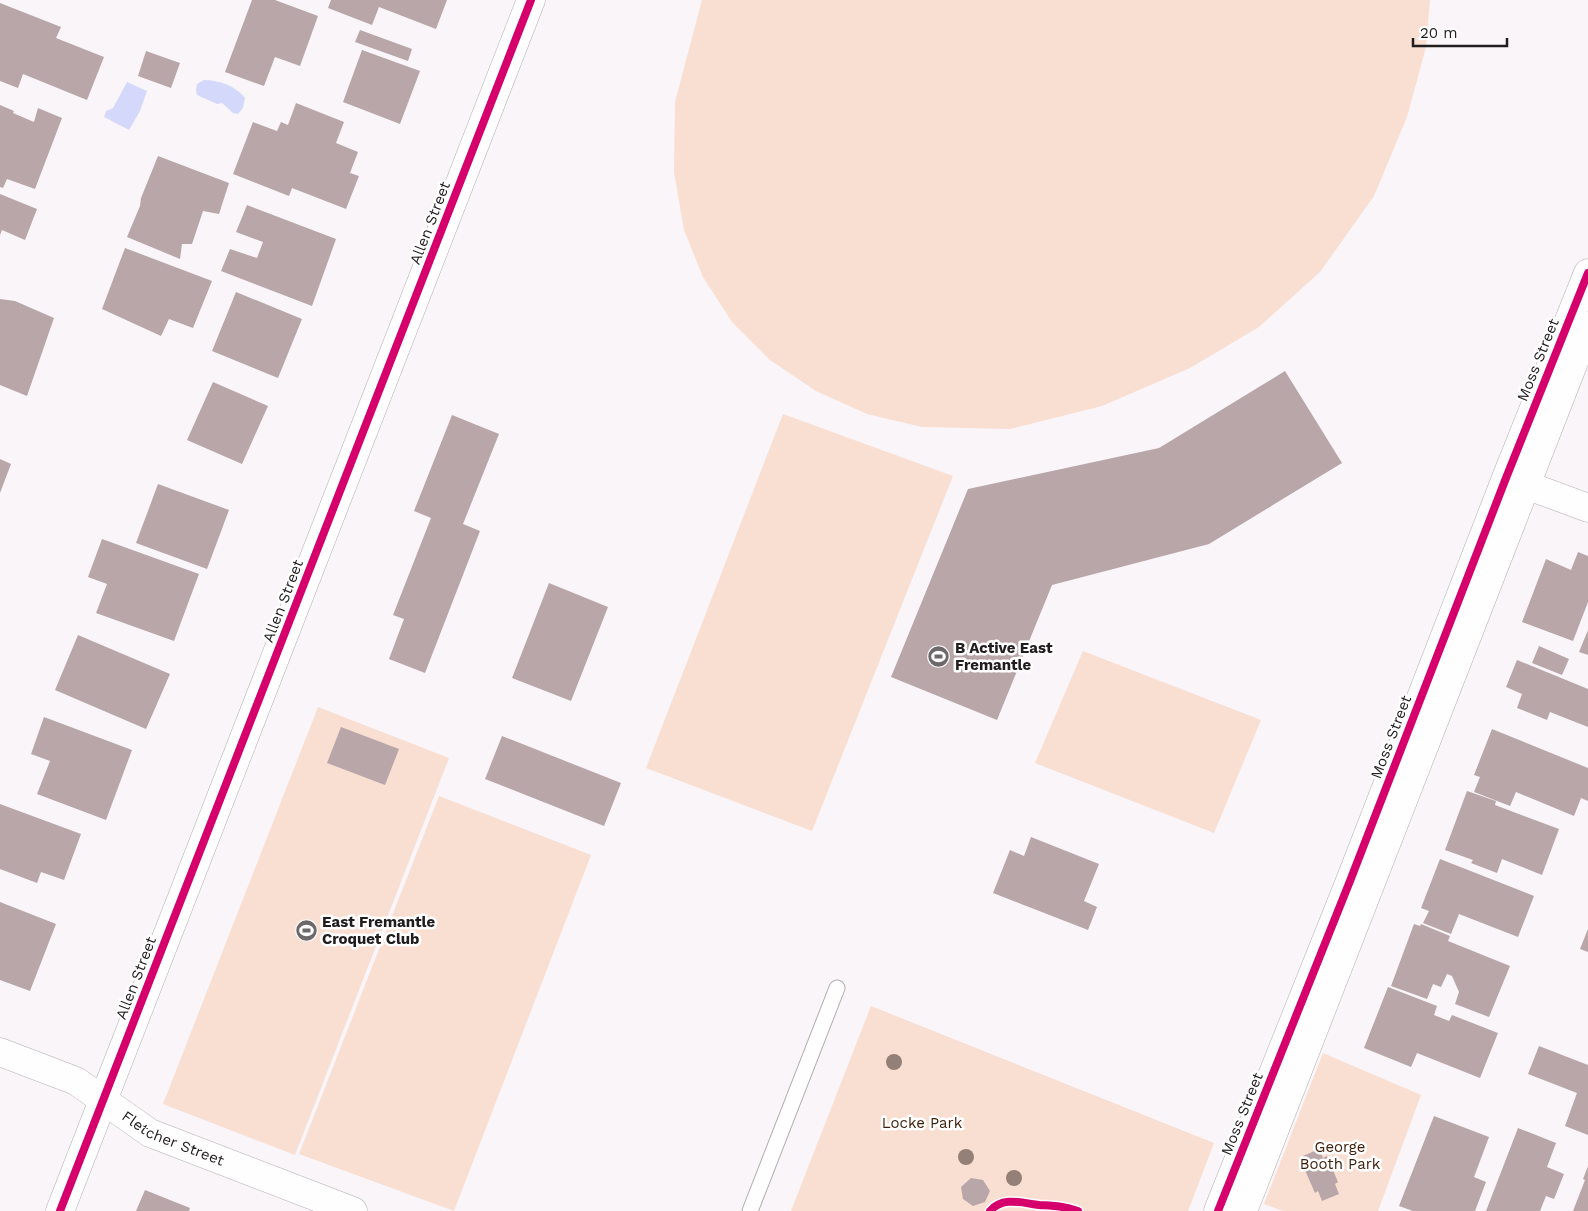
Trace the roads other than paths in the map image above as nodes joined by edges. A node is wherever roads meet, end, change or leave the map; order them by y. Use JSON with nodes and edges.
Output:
{"nodes":[{"id":1,"x":531,"y":0,"type":"edge"},
{"id":2,"x":1588,"y":273,"type":"edge"},
{"id":3,"x":1588,"y":326,"type":"edge"},
{"id":4,"x":1516,"y":481,"type":"junction"},
{"id":5,"x":1588,"y":508,"type":"edge"},
{"id":6,"x":838,"y":988,"type":"dead end"},
{"id":7,"x":0,"y":1052,"type":"edge"},
{"id":8,"x":104,"y":1099,"type":"junction"},
{"id":9,"x":60,"y":1211,"type":"edge"},
{"id":10,"x":352,"y":1211,"type":"edge"},
{"id":11,"x":750,"y":1211,"type":"edge"},
{"id":12,"x":1225,"y":1211,"type":"edge"}],
"edges":[{"from":1,"to":8,"type":"street","name":"Allen Street"},
{"from":2,"to":4,"type":"street","name":"Moss Street"},
{"from":3,"to":4,"type":"street","name":"Moss Street"},
{"from":4,"to":5,"type":"street"},
{"from":4,"to":12,"type":"street","name":"Moss Street"},
{"from":6,"to":11,"type":"lane"},
{"from":7,"to":8,"type":"street","name":"Fletcher Street"},
{"from":8,"to":9,"type":"street","name":"Allen Street"},
{"from":8,"to":10,"type":"street","name":"Fletcher Street"}]}
